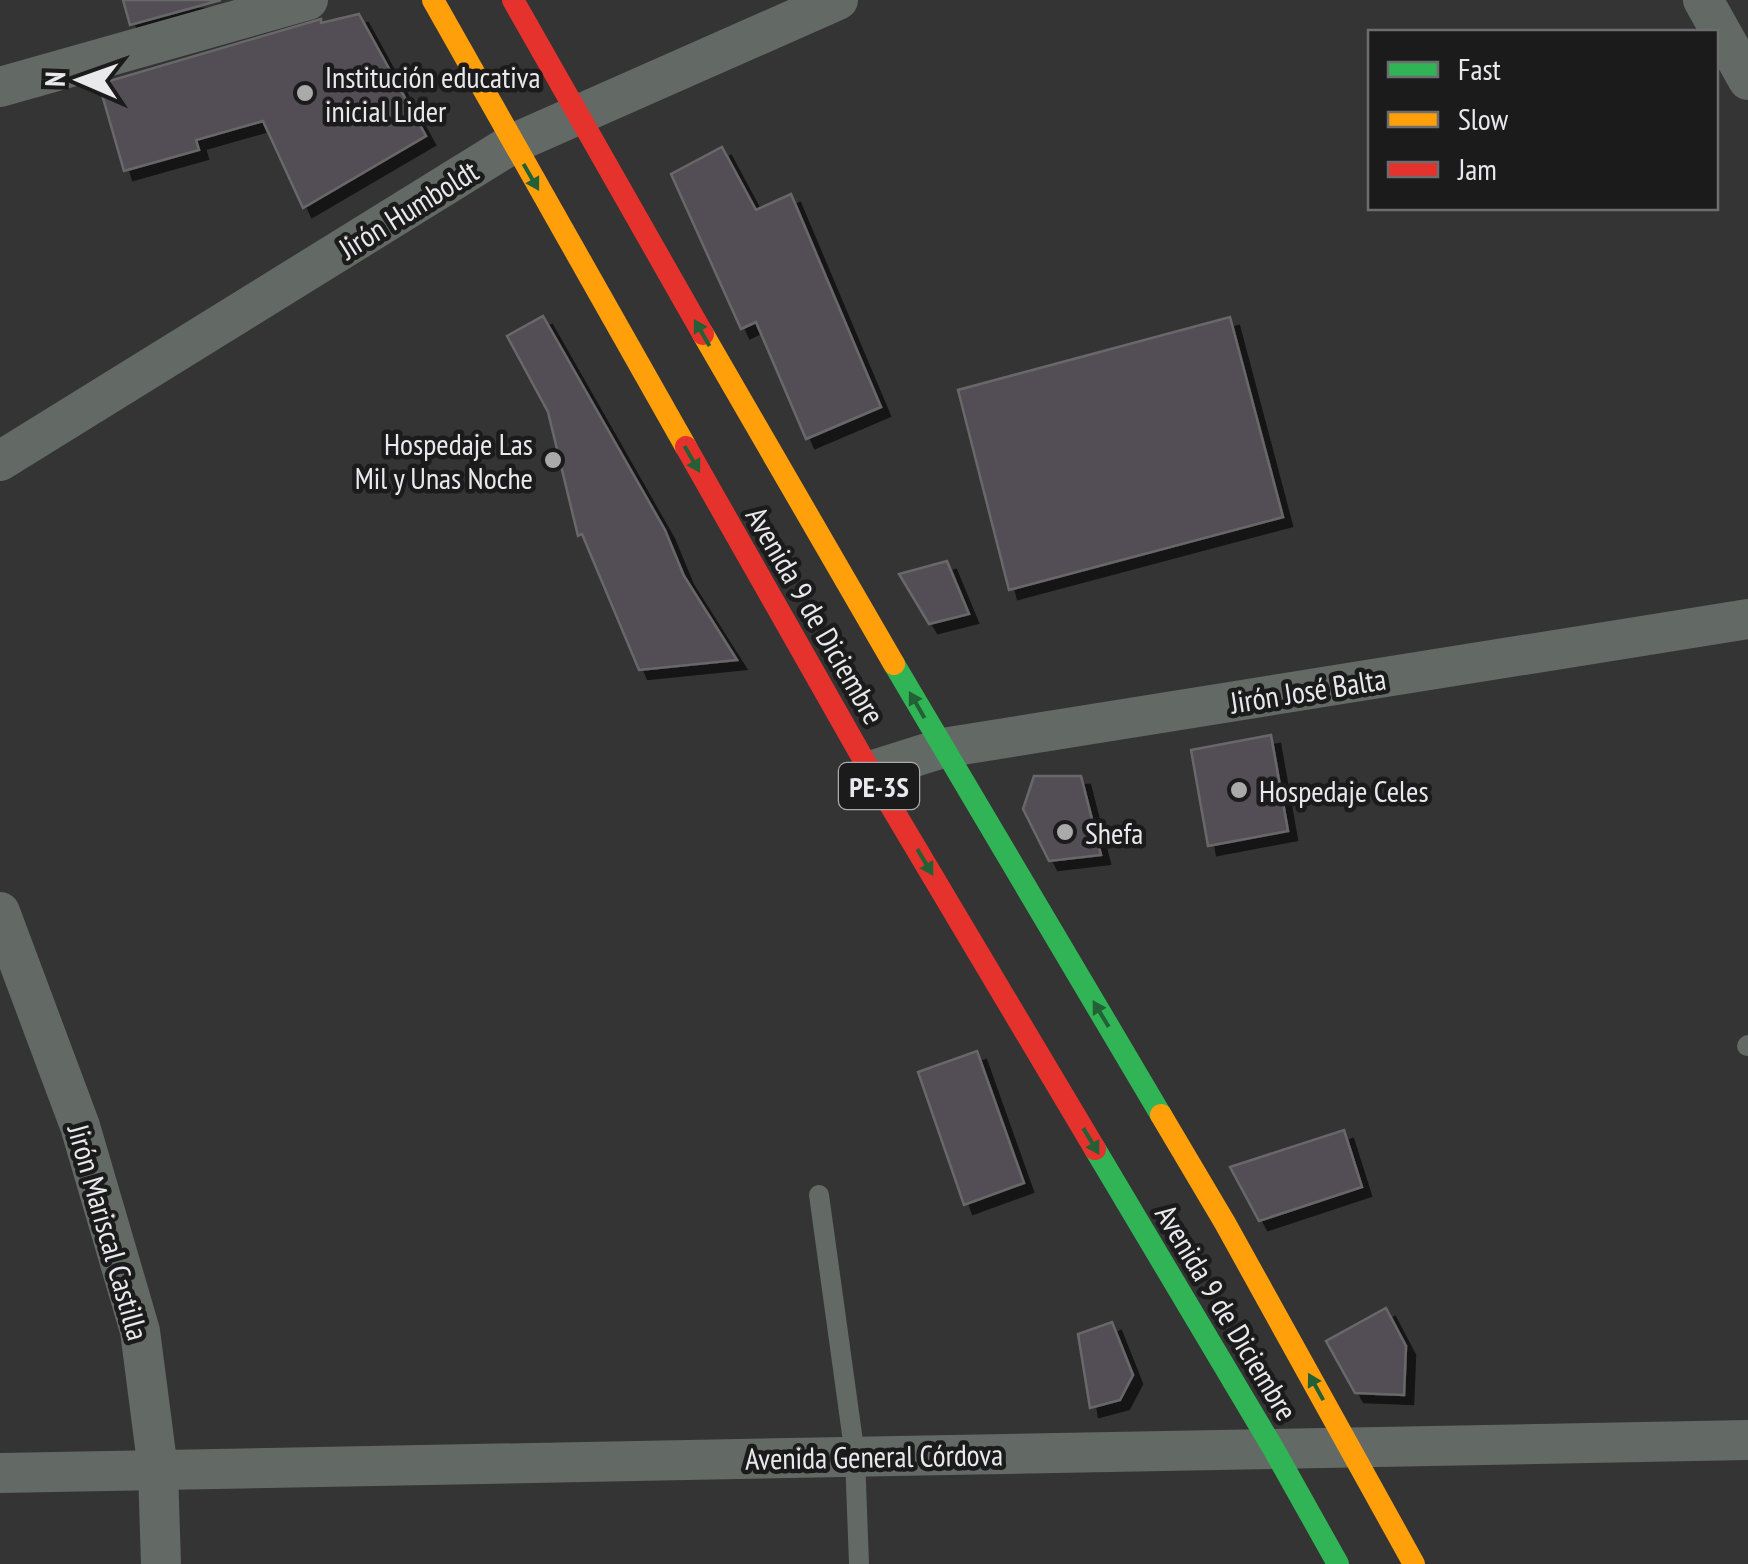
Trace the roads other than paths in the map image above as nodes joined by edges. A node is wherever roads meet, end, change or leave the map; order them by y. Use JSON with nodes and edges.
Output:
{"nodes":[{"id":1,"x":308,"y":0,"type":"edge"},
{"id":2,"x":433,"y":0,"type":"edge"},
{"id":3,"x":513,"y":0,"type":"edge"},
{"id":4,"x":838,"y":0,"type":"edge"},
{"id":5,"x":1703,"y":0,"type":"edge"},
{"id":6,"x":1748,"y":80,"type":"edge"},
{"id":7,"x":0,"y":87,"type":"edge"},
{"id":8,"x":576,"y":116,"type":"junction"},
{"id":9,"x":512,"y":144,"type":"junction"},
{"id":10,"x":0,"y":461,"type":"edge"},
{"id":11,"x":1748,"y":619,"type":"edge"},
{"id":12,"x":942,"y":748,"type":"junction"},
{"id":13,"x":870,"y":771,"type":"junction"},
{"id":14,"x":0,"y":912,"type":"edge"},
{"id":15,"x":819,"y":1195,"type":"dead end"},
{"id":16,"x":1748,"y":1440,"type":"edge"},
{"id":17,"x":1273,"y":1448,"type":"junction"},
{"id":18,"x":1350,"y":1448,"type":"junction"},
{"id":19,"x":855,"y":1456,"type":"junction"},
{"id":20,"x":158,"y":1470,"type":"junction"},
{"id":21,"x":0,"y":1473,"type":"edge"},
{"id":22,"x":161,"y":1564,"type":"edge"},
{"id":23,"x":859,"y":1564,"type":"edge"},
{"id":24,"x":1338,"y":1564,"type":"edge"},
{"id":25,"x":1414,"y":1564,"type":"edge"}],
"edges":[{"from":1,"to":7,"type":"street"},
{"from":2,"to":9,"type":"main road","name":"Avenida 9 de Diciembre","number":"PE-3S"},
{"from":3,"to":8,"type":"main road","name":"Avenida 9 de Diciembre","number":"PE-3S"},
{"from":4,"to":8,"type":"street","name":"Jirón Humboldt"},
{"from":5,"to":6,"type":"street"},
{"from":8,"to":9,"type":"street","name":"Jirón Humboldt"},
{"from":12,"to":8,"type":"main road","name":"Avenida 9 de Diciembre","number":"PE-3S","one_way":true},
{"from":9,"to":10,"type":"street","name":"Jirón Humboldt"},
{"from":9,"to":13,"type":"main road","name":"Avenida 9 de Diciembre","number":"PE-3S","one_way":true},
{"from":11,"to":12,"type":"street","name":"Jirón José Balta"},
{"from":12,"to":13,"type":"street","name":"Jirón José Balta"},
{"from":18,"to":12,"type":"main road","name":"Avenida 9 de Diciembre","number":"PE-3S","one_way":true},
{"from":13,"to":17,"type":"main road","name":"Avenida 9 de Diciembre","number":"PE-3S","one_way":true},
{"from":14,"to":20,"type":"street","name":"Jirón Mariscal Castilla"},
{"from":15,"to":19,"type":"lane"},
{"from":16,"to":18,"type":"street","name":"Avenida General Córdova"},
{"from":17,"to":18,"type":"street","name":"Avenida General Córdova"},
{"from":17,"to":19,"type":"street","name":"Avenida General Córdova"},
{"from":17,"to":24,"type":"main road","name":"Avenida 9 de Diciembre","number":"PE-3S"},
{"from":18,"to":25,"type":"main road","name":"Avenida 9 de Diciembre","number":"PE-3S"},
{"from":19,"to":20,"type":"street","name":"Avenida General Córdova"},
{"from":19,"to":23,"type":"lane"},
{"from":20,"to":21,"type":"street","name":"Avenida General Córdova"},
{"from":20,"to":22,"type":"street","name":"Jirón Mariscal Castilla"}]}
